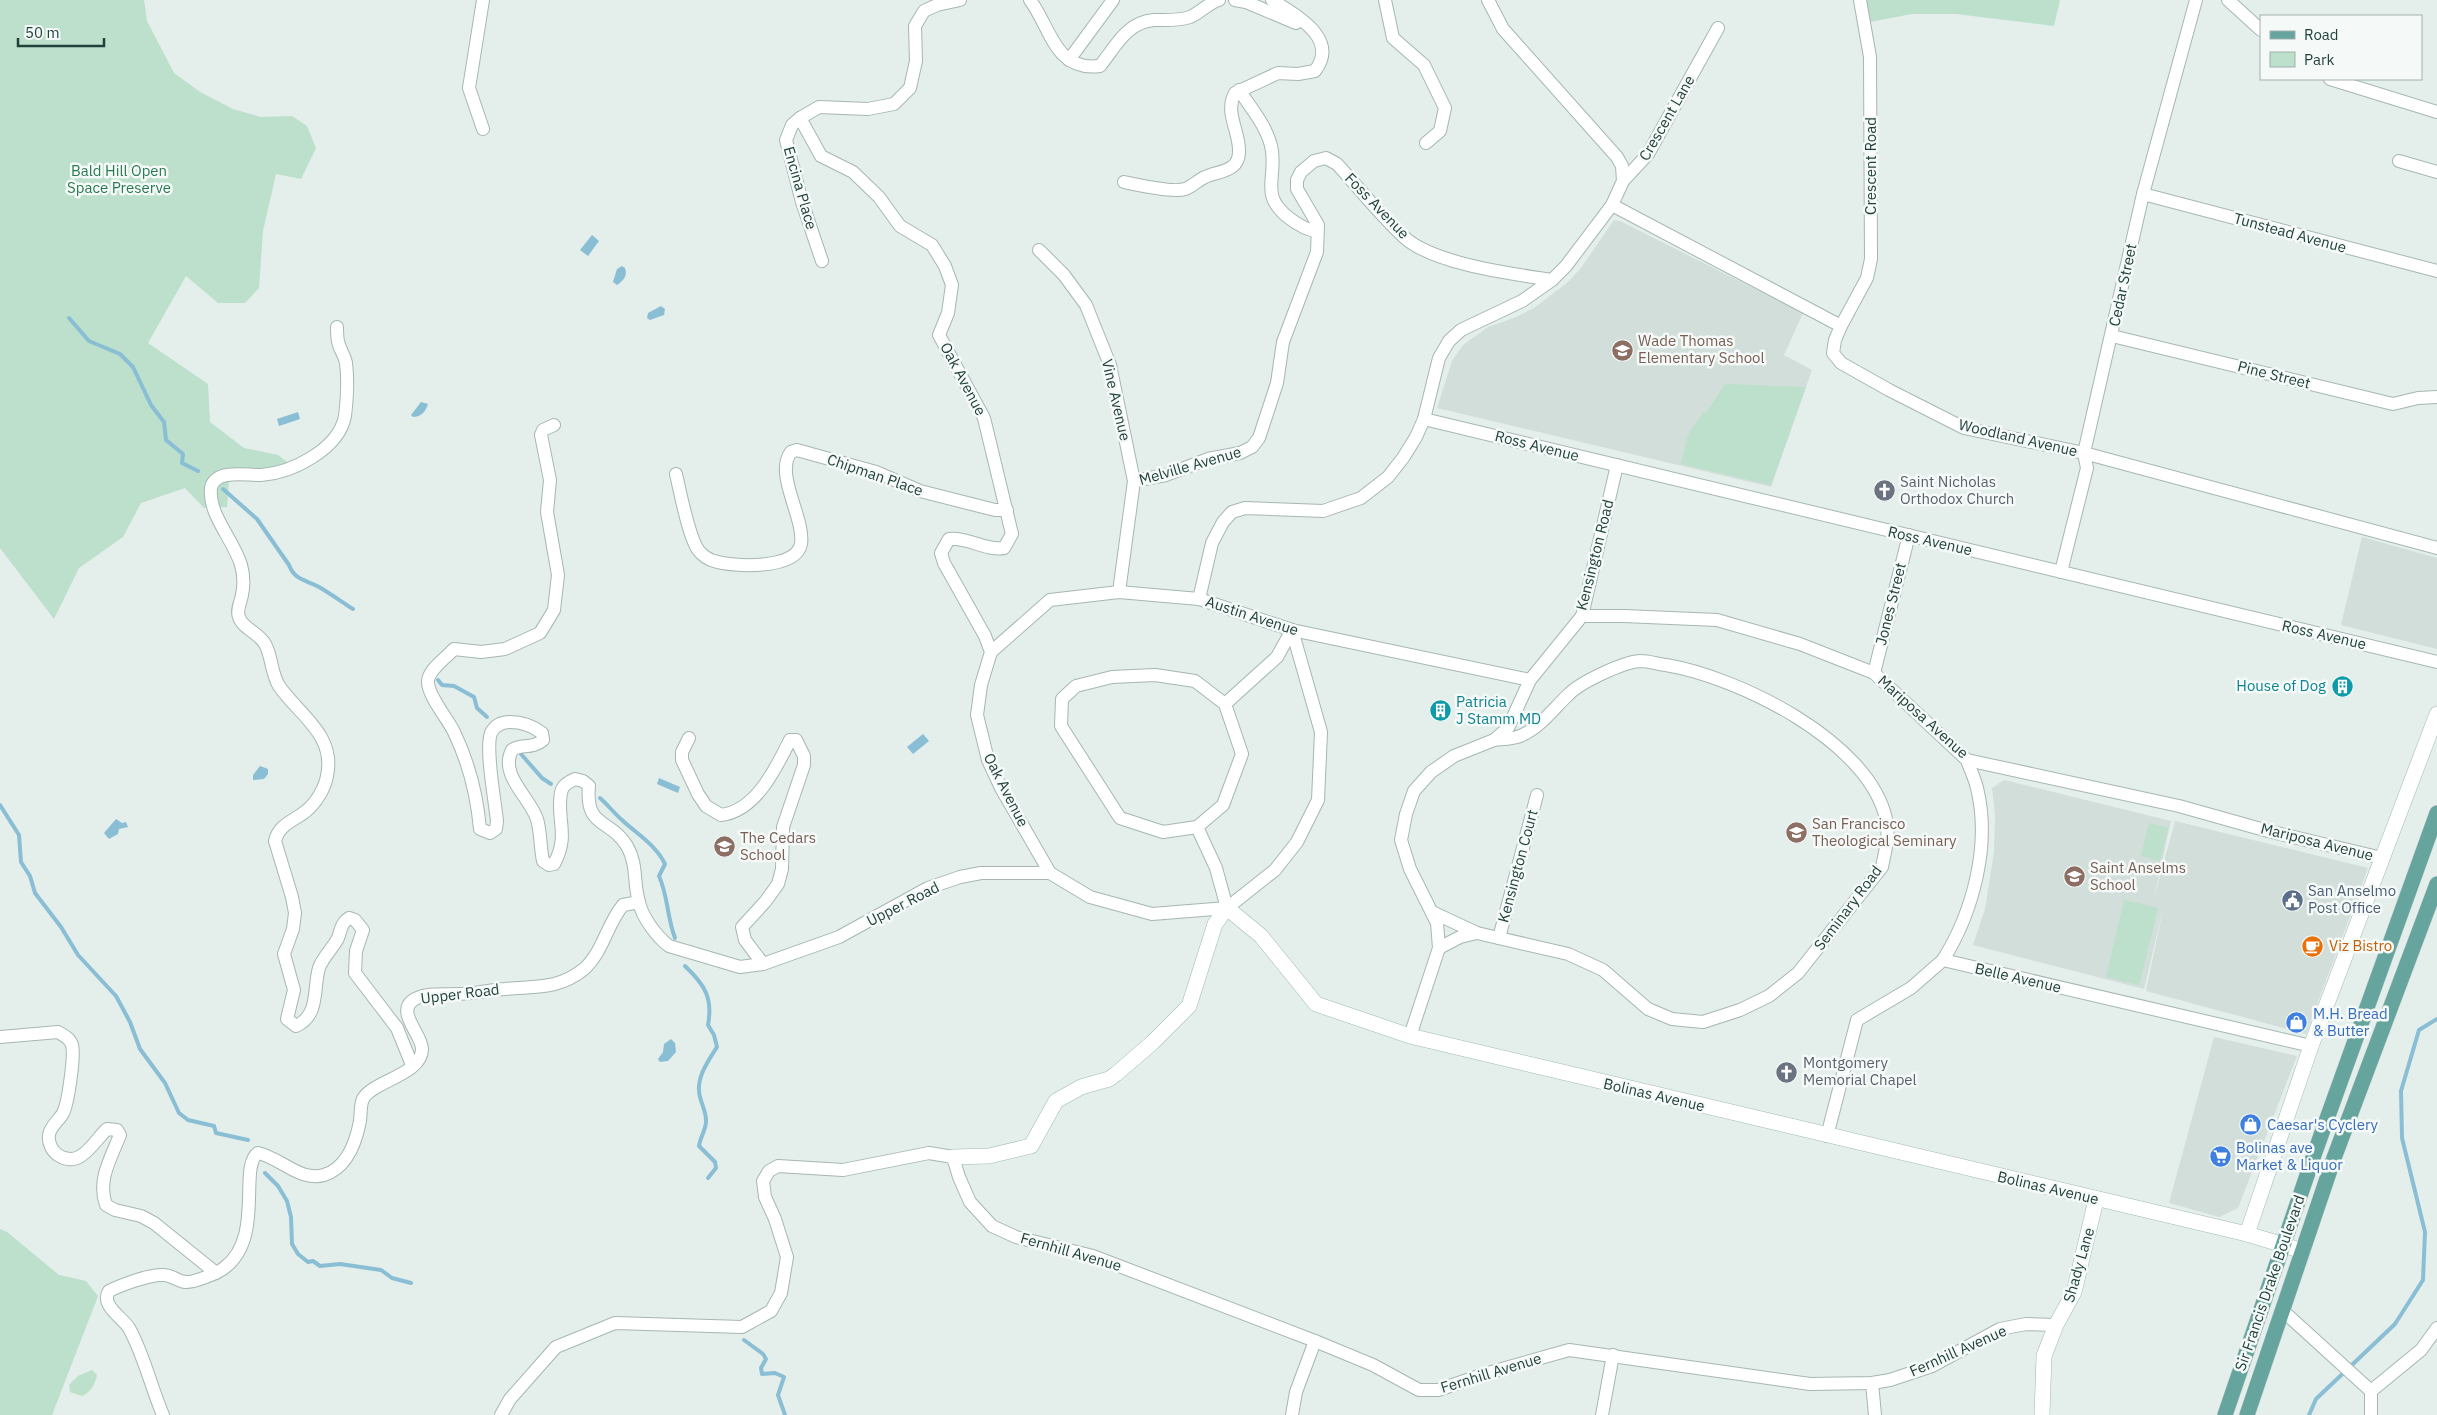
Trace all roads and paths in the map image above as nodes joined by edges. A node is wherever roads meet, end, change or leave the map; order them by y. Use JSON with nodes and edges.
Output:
{"nodes":[{"id":1,"x":483,"y":0,"type":"edge"},
{"id":2,"x":960,"y":0,"type":"edge"},
{"id":3,"x":1030,"y":0,"type":"edge"},
{"id":4,"x":1113,"y":0,"type":"edge"},
{"id":5,"x":1219,"y":0,"type":"edge"},
{"id":6,"x":1235,"y":0,"type":"edge"},
{"id":7,"x":1272,"y":0,"type":"edge"},
{"id":8,"x":1385,"y":0,"type":"edge"},
{"id":9,"x":1488,"y":0,"type":"edge"},
{"id":10,"x":1860,"y":0,"type":"edge"},
{"id":11,"x":2196,"y":0,"type":"edge"},
{"id":12,"x":2228,"y":0,"type":"edge"},
{"id":13,"x":1311,"y":26,"type":"junction"},
{"id":14,"x":1718,"y":28,"type":"dead end"},
{"id":15,"x":2260,"y":29,"type":"edge"},
{"id":16,"x":1069,"y":60,"type":"junction"},
{"id":17,"x":2333,"y":80,"type":"edge"},
{"id":18,"x":1239,"y":90,"type":"junction"},
{"id":19,"x":2437,"y":112,"type":"edge"},
{"id":20,"x":800,"y":118,"type":"junction"},
{"id":21,"x":483,"y":129,"type":"dead end"},
{"id":22,"x":1426,"y":143,"type":"dead end"},
{"id":23,"x":2399,"y":161,"type":"dead end"},
{"id":24,"x":2437,"y":172,"type":"edge"},
{"id":25,"x":1623,"y":181,"type":"junction"},
{"id":26,"x":1124,"y":182,"type":"dead end"},
{"id":27,"x":2143,"y":194,"type":"junction"},
{"id":28,"x":1612,"y":205,"type":"junction"},
{"id":29,"x":1316,"y":231,"type":"junction"},
{"id":30,"x":1039,"y":250,"type":"dead end"},
{"id":31,"x":822,"y":261,"type":"dead end"},
{"id":32,"x":2437,"y":271,"type":"edge"},
{"id":33,"x":1552,"y":280,"type":"junction"},
{"id":34,"x":1841,"y":326,"type":"junction"},
{"id":35,"x":337,"y":327,"type":"dead end"},
{"id":36,"x":2112,"y":336,"type":"junction"},
{"id":37,"x":2437,"y":397,"type":"edge"},
{"id":38,"x":1424,"y":419,"type":"junction"},
{"id":39,"x":554,"y":425,"type":"dead end"},
{"id":40,"x":2084,"y":453,"type":"junction"},
{"id":41,"x":1617,"y":465,"type":"junction"},
{"id":42,"x":676,"y":474,"type":"dead end"},
{"id":43,"x":1134,"y":481,"type":"junction"},
{"id":44,"x":1007,"y":510,"type":"junction"},
{"id":45,"x":1909,"y":535,"type":"junction"},
{"id":46,"x":2437,"y":548,"type":"edge"},
{"id":47,"x":2061,"y":572,"type":"junction"},
{"id":48,"x":1119,"y":592,"type":"junction"},
{"id":49,"x":1199,"y":599,"type":"junction"},
{"id":50,"x":1582,"y":616,"type":"junction"},
{"id":51,"x":1292,"y":630,"type":"junction"},
{"id":52,"x":991,"y":652,"type":"junction"},
{"id":53,"x":2437,"y":662,"type":"edge"},
{"id":54,"x":1874,"y":673,"type":"junction"},
{"id":55,"x":1530,"y":680,"type":"junction"},
{"id":56,"x":1225,"y":704,"type":"junction"},
{"id":57,"x":1516,"y":713,"type":"junction"},
{"id":58,"x":2437,"y":714,"type":"edge"},
{"id":59,"x":1539,"y":723,"type":"junction"},
{"id":60,"x":689,"y":738,"type":"dead end"},
{"id":61,"x":1494,"y":740,"type":"junction"},
{"id":62,"x":1967,"y":760,"type":"junction"},
{"id":63,"x":1537,"y":795,"type":"dead end"},
{"id":64,"x":2437,"y":813,"type":"edge"},
{"id":65,"x":1197,"y":827,"type":"junction"},
{"id":66,"x":2382,"y":858,"type":"junction"},
{"id":67,"x":1050,"y":873,"type":"junction"},
{"id":68,"x":2437,"y":884,"type":"edge"},
{"id":69,"x":639,"y":902,"type":"junction"},
{"id":70,"x":1227,"y":908,"type":"junction"},
{"id":71,"x":1432,"y":912,"type":"junction"},
{"id":72,"x":1477,"y":933,"type":"junction"},
{"id":73,"x":1499,"y":938,"type":"junction"},
{"id":74,"x":1440,"y":948,"type":"junction"},
{"id":75,"x":1943,"y":960,"type":"junction"},
{"id":76,"x":763,"y":964,"type":"junction"},
{"id":77,"x":1410,"y":1036,"type":"junction"},
{"id":78,"x":0,"y":1037,"type":"edge"},
{"id":79,"x":2311,"y":1046,"type":"junction"},
{"id":80,"x":412,"y":1065,"type":"junction"},
{"id":81,"x":1827,"y":1136,"type":"junction"},
{"id":82,"x":953,"y":1158,"type":"junction"},
{"id":83,"x":2096,"y":1200,"type":"junction"},
{"id":84,"x":2246,"y":1234,"type":"junction"},
{"id":85,"x":2284,"y":1245,"type":"junction"},
{"id":86,"x":2303,"y":1251,"type":"junction"},
{"id":87,"x":216,"y":1274,"type":"junction"},
{"id":88,"x":2283,"y":1311,"type":"junction"},
{"id":89,"x":2056,"y":1325,"type":"junction"},
{"id":90,"x":2437,"y":1328,"type":"edge"},
{"id":91,"x":1315,"y":1340,"type":"junction"},
{"id":92,"x":1613,"y":1355,"type":"junction"},
{"id":93,"x":1872,"y":1383,"type":"junction"},
{"id":94,"x":2371,"y":1391,"type":"junction"},
{"id":95,"x":163,"y":1415,"type":"edge"},
{"id":96,"x":501,"y":1415,"type":"edge"},
{"id":97,"x":1292,"y":1415,"type":"edge"},
{"id":98,"x":1602,"y":1415,"type":"edge"},
{"id":99,"x":1875,"y":1415,"type":"edge"},
{"id":100,"x":2042,"y":1415,"type":"edge"},
{"id":101,"x":2225,"y":1415,"type":"edge"},
{"id":102,"x":2247,"y":1415,"type":"edge"},
{"id":103,"x":2371,"y":1415,"type":"edge"}],
"edges":[{"from":1,"to":21,"type":"street"},
{"from":2,"to":20,"type":"street"},
{"from":3,"to":16,"type":"street"},
{"from":4,"to":16,"type":"street"},
{"from":5,"to":16,"type":"street"},
{"from":6,"to":13,"type":"street"},
{"from":7,"to":13,"type":"street"},
{"from":8,"to":22,"type":"street"},
{"from":9,"to":25,"type":"street"},
{"from":10,"to":34,"type":"street","name":"Crescent Road"},
{"from":11,"to":27,"type":"street","name":"Cedar Street"},
{"from":12,"to":15,"type":"street"},
{"from":13,"to":18,"type":"street"},
{"from":14,"to":25,"type":"street","name":"Crescent Lane"},
{"from":17,"to":19,"type":"street"},
{"from":18,"to":26,"type":"street"},
{"from":18,"to":29,"type":"street"},
{"from":20,"to":31,"type":"street","name":"Encina Place"},
{"from":20,"to":44,"type":"street","name":"Oak Avenue"},
{"from":23,"to":24,"type":"street"},
{"from":25,"to":28,"type":"street","name":"Crescent Lane"},
{"from":27,"to":32,"type":"street","name":"Tunstead Avenue"},
{"from":27,"to":36,"type":"street","name":"Cedar Street"},
{"from":28,"to":33,"type":"street","name":"Crescent Lane"},
{"from":28,"to":34,"type":"street"},
{"from":29,"to":33,"type":"street","name":"Foss Avenue"},
{"from":29,"to":43,"type":"street","name":"Melville Avenue"},
{"from":30,"to":43,"type":"street","name":"Vine Avenue"},
{"from":33,"to":38,"type":"street","name":"Crescent Lane"},
{"from":34,"to":40,"type":"street","name":"Woodland Avenue"},
{"from":35,"to":80,"type":"street"},
{"from":36,"to":37,"type":"street","name":"Pine Street"},
{"from":36,"to":40,"type":"street","name":"Cedar Street"},
{"from":38,"to":41,"type":"street","name":"Ross Avenue"},
{"from":38,"to":49,"type":"street","name":"Crescent Lane"},
{"from":39,"to":69,"type":"street"},
{"from":40,"to":46,"type":"street","name":"Woodland Avenue"},
{"from":40,"to":47,"type":"street","name":"Cedar Street"},
{"from":41,"to":45,"type":"street","name":"Ross Avenue"},
{"from":41,"to":50,"type":"street","name":"Kensington Road"},
{"from":42,"to":44,"type":"street","name":"Chipman Place"},
{"from":43,"to":48,"type":"street","name":"Melville Avenue"},
{"from":44,"to":52,"type":"street","name":"Oak Avenue"},
{"from":45,"to":47,"type":"street","name":"Ross Avenue"},
{"from":45,"to":54,"type":"street","name":"Jones Street"},
{"from":47,"to":53,"type":"street","name":"Ross Avenue"},
{"from":48,"to":49,"type":"street","name":"Austin Avenue"},
{"from":48,"to":52,"type":"street","name":"Austin Avenue"},
{"from":49,"to":51,"type":"street","name":"Austin Avenue"},
{"from":50,"to":54,"type":"street","name":"Mariposa Avenue"},
{"from":50,"to":55,"type":"street","name":"Kensington Road"},
{"from":51,"to":55,"type":"street","name":"Austin Avenue"},
{"from":51,"to":56,"type":"street"},
{"from":51,"to":70,"type":"street"},
{"from":52,"to":67,"type":"street","name":"Oak Avenue"},
{"from":54,"to":62,"type":"street","name":"Mariposa Avenue"},
{"from":55,"to":57,"type":"street","name":"Kensington Road"},
{"from":56,"to":65,"type":"street"},
{"from":56,"to":65,"type":"street"},
{"from":57,"to":59,"type":"street"},
{"from":57,"to":61,"type":"street","name":"Kensington Road"},
{"from":58,"to":66,"type":"street"},
{"from":59,"to":61,"type":"street","name":"Seminary Road"},
{"from":59,"to":73,"type":"street","name":"Seminary Road"},
{"from":60,"to":76,"type":"street"},
{"from":61,"to":71,"type":"street","name":"Kensington Road"},
{"from":62,"to":66,"type":"street","name":"Mariposa Avenue"},
{"from":62,"to":75,"type":"street"},
{"from":63,"to":73,"type":"street","name":"Kensington Court"},
{"from":64,"to":85,"type":"main road","name":"Sir Francis Drake Boulevard"},
{"from":65,"to":70,"type":"street"},
{"from":66,"to":79,"type":"street"},
{"from":67,"to":70,"type":"street"},
{"from":67,"to":76,"type":"street","name":"Upper Road"},
{"from":68,"to":86,"type":"main road","name":"Sir Francis Drake Boulevard"},
{"from":69,"to":76,"type":"street","name":"Upper Road"},
{"from":69,"to":80,"type":"street","name":"Upper Road"},
{"from":70,"to":77,"type":"street","name":"Bolinas Avenue"},
{"from":70,"to":82,"type":"street"},
{"from":71,"to":72,"type":"street","name":"Seminary Road"},
{"from":71,"to":74,"type":"street","name":"Kensington Road"},
{"from":72,"to":73,"type":"street","name":"Seminary Road"},
{"from":72,"to":74,"type":"street"},
{"from":74,"to":77,"type":"street","name":"Kensington Road"},
{"from":75,"to":79,"type":"street","name":"Belle Avenue"},
{"from":75,"to":81,"type":"street"},
{"from":77,"to":81,"type":"street","name":"Bolinas Avenue"},
{"from":78,"to":87,"type":"street"},
{"from":79,"to":84,"type":"street"},
{"from":80,"to":87,"type":"street"},
{"from":81,"to":83,"type":"street","name":"Bolinas Avenue"},
{"from":82,"to":91,"type":"street","name":"Fernhill Avenue"},
{"from":82,"to":96,"type":"street"},
{"from":83,"to":84,"type":"street","name":"Bolinas Avenue"},
{"from":83,"to":89,"type":"street","name":"Shady Lane"},
{"from":84,"to":85,"type":"street","name":"Bolinas Avenue"},
{"from":85,"to":86,"type":"street","name":"Bolinas Avenue"},
{"from":85,"to":101,"type":"main road","name":"Sir Francis Drake Boulevard"},
{"from":86,"to":88,"type":"main road","name":"Sir Francis Drake Boulevard"},
{"from":87,"to":95,"type":"street"},
{"from":88,"to":94,"type":"street"},
{"from":88,"to":102,"type":"main road","name":"Sir Francis Drake Boulevard"},
{"from":89,"to":93,"type":"street","name":"Fernhill Avenue"},
{"from":89,"to":100,"type":"street","name":"Shady Lane"},
{"from":90,"to":94,"type":"street"},
{"from":91,"to":92,"type":"street","name":"Fernhill Avenue"},
{"from":91,"to":97,"type":"street"},
{"from":92,"to":93,"type":"street","name":"Fernhill Avenue"},
{"from":92,"to":98,"type":"street"},
{"from":93,"to":99,"type":"street"},
{"from":94,"to":103,"type":"street"}]}
